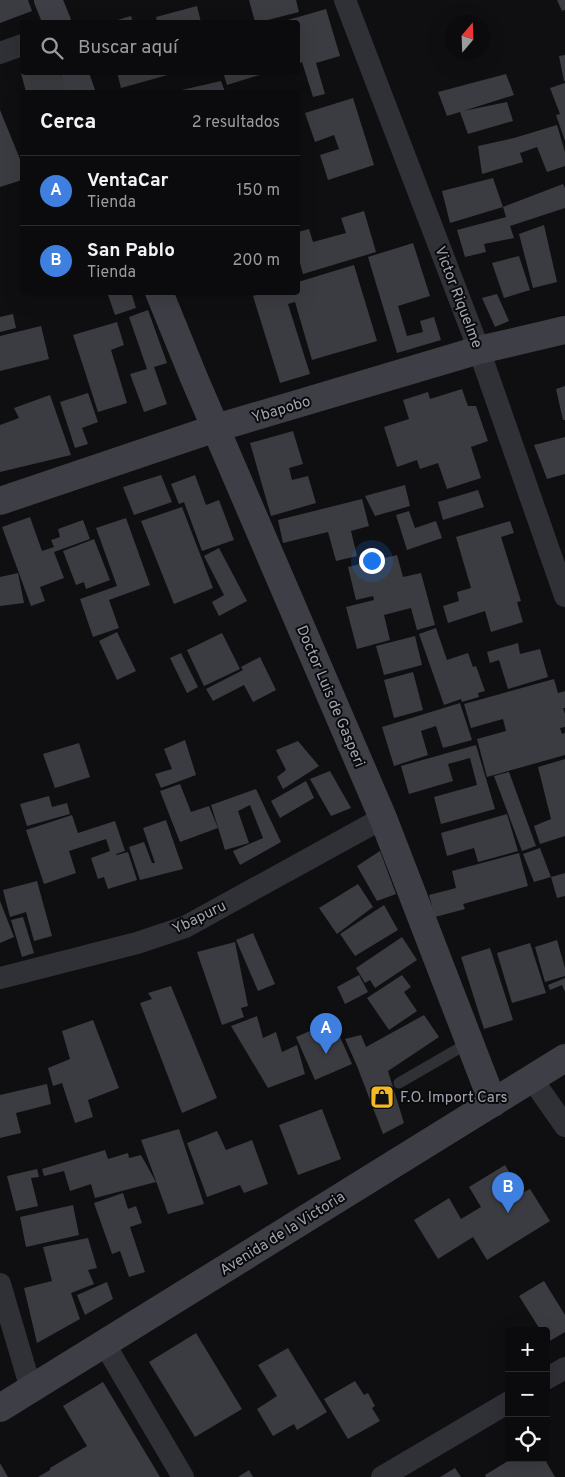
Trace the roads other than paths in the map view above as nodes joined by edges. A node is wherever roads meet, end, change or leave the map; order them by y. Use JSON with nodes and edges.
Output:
{"nodes":[{"id":1,"x":48,"y":0,"type":"edge"},
{"id":2,"x":345,"y":0,"type":"edge"},
{"id":3,"x":56,"y":20,"type":"edge"},
{"id":4,"x":20,"y":47,"type":"edge"},
{"id":5,"x":0,"y":53,"type":"edge"},
{"id":6,"x":75,"y":75,"type":"edge"},
{"id":7,"x":80,"y":90,"type":"edge"},
{"id":8,"x":160,"y":295,"type":"edge"},
{"id":9,"x":565,"y":330,"type":"edge"},
{"id":10,"x":479,"y":350,"type":"junction"},
{"id":11,"x":216,"y":428,"type":"junction"},
{"id":12,"x":0,"y":501,"type":"edge"},
{"id":13,"x":565,"y":596,"type":"edge"},
{"id":14,"x":383,"y":818,"type":"junction"},
{"id":15,"x":0,"y":978,"type":"edge"},
{"id":16,"x":470,"y":1042,"type":"junction"},
{"id":17,"x":565,"y":1058,"type":"edge"},
{"id":18,"x":532,"y":1079,"type":"junction"},
{"id":19,"x":399,"y":1083,"type":"dead end"},
{"id":20,"x":493,"y":1103,"type":"junction"},
{"id":21,"x":565,"y":1126,"type":"edge"},
{"id":22,"x":0,"y":1284,"type":"edge"},
{"id":23,"x":104,"y":1343,"type":"junction"},
{"id":24,"x":565,"y":1368,"type":"edge"},
{"id":25,"x":550,"y":1377,"type":"edge"},
{"id":26,"x":31,"y":1389,"type":"junction"},
{"id":27,"x":505,"y":1404,"type":"edge"},
{"id":28,"x":0,"y":1408,"type":"edge"},
{"id":29,"x":183,"y":1477,"type":"edge"},
{"id":30,"x":382,"y":1477,"type":"edge"}],
"edges":[{"from":1,"to":3,"type":"street"},
{"from":2,"to":10,"type":"street","name":"Victor Riquelme"},
{"from":4,"to":5,"type":"street"},
{"from":6,"to":7,"type":"street"},
{"from":8,"to":11,"type":"street","name":"Doctor Luis de Gasperi"},
{"from":9,"to":10,"type":"street","name":"Ybapobo"},
{"from":10,"to":11,"type":"street","name":"Ybapobo"},
{"from":10,"to":13,"type":"street","name":"Victor Riquelme"},
{"from":11,"to":12,"type":"street","name":"Ybapobo"},
{"from":11,"to":14,"type":"street","name":"Doctor Luis de Gasperi"},
{"from":14,"to":15,"type":"street","name":"Ybapuru"},
{"from":14,"to":16,"type":"street","name":"Doctor Luis de Gasperi"},
{"from":16,"to":19,"type":"lane"},
{"from":16,"to":20,"type":"street","name":"Doctor Luis de Gasperi"},
{"from":17,"to":18,"type":"street","name":"Avenida de la Victoria"},
{"from":18,"to":20,"type":"street","name":"Avenida de la Victoria"},
{"from":18,"to":21,"type":"street"},
{"from":20,"to":23,"type":"street","name":"Avenida de la Victoria"},
{"from":22,"to":26,"type":"street"},
{"from":23,"to":26,"type":"street","name":"Avenida de la Victoria"},
{"from":23,"to":29,"type":"street"},
{"from":24,"to":25,"type":"street"},
{"from":26,"to":28,"type":"street","name":"Avenida de la Victoria"},
{"from":27,"to":30,"type":"street"}]}
